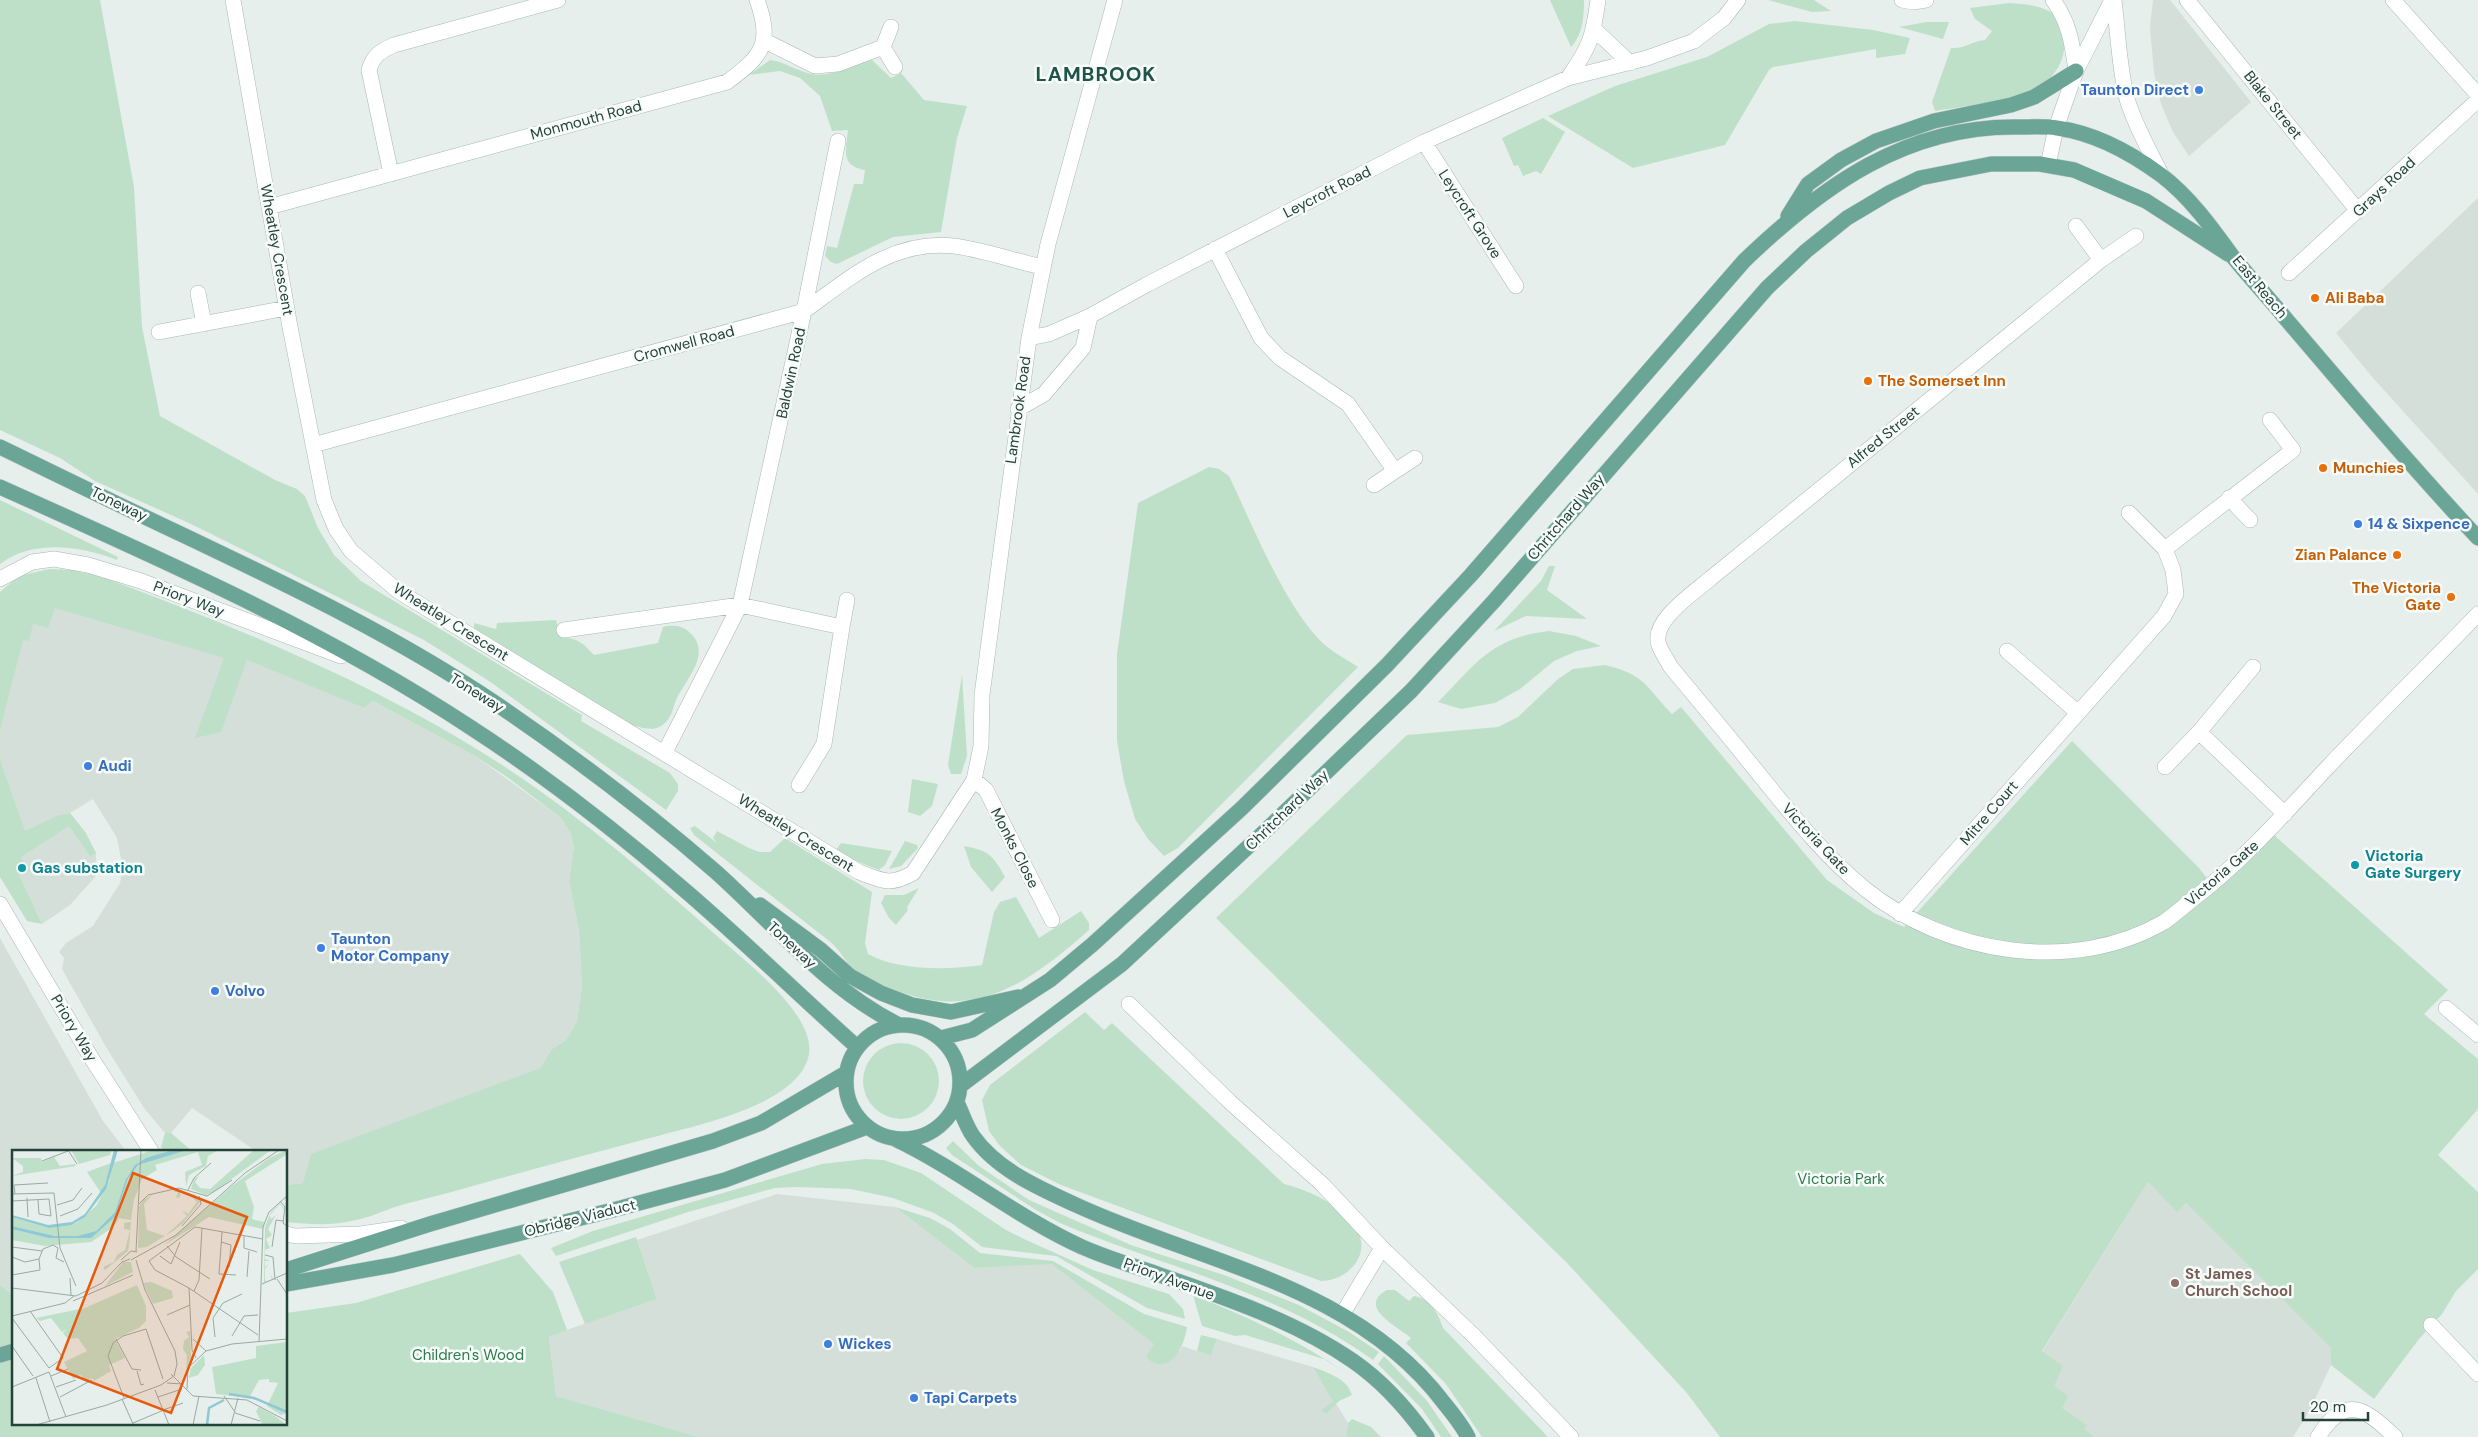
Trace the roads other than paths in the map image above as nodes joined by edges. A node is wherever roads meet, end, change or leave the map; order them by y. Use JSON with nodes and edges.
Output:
{"nodes":[{"id":1,"x":233,"y":0,"type":"edge"},
{"id":2,"x":558,"y":0,"type":"edge"},
{"id":3,"x":757,"y":0,"type":"edge"},
{"id":4,"x":1115,"y":0,"type":"edge"},
{"id":5,"x":1598,"y":0,"type":"edge"},
{"id":6,"x":1738,"y":0,"type":"edge"},
{"id":7,"x":1902,"y":0,"type":"edge"},
{"id":8,"x":1926,"y":0,"type":"edge"},
{"id":9,"x":2053,"y":0,"type":"edge"},
{"id":10,"x":2113,"y":0,"type":"edge"},
{"id":11,"x":2187,"y":0,"type":"edge"},
{"id":12,"x":2392,"y":0,"type":"edge"},
{"id":13,"x":891,"y":27,"type":"dead end"},
{"id":14,"x":1594,"y":29,"type":"junction"},
{"id":15,"x":765,"y":41,"type":"junction"},
{"id":16,"x":883,"y":47,"type":"junction"},
{"id":17,"x":1630,"y":63,"type":"junction"},
{"id":18,"x":895,"y":67,"type":"dead end"},
{"id":19,"x":2076,"y":71,"type":"junction"},
{"id":20,"x":1568,"y":78,"type":"junction"},
{"id":21,"x":2478,"y":95,"type":"edge"},
{"id":22,"x":2478,"y":100,"type":"edge"},
{"id":23,"x":2056,"y":128,"type":"junction"},
{"id":24,"x":838,"y":141,"type":"dead end"},
{"id":25,"x":1424,"y":142,"type":"junction"},
{"id":26,"x":2048,"y":166,"type":"junction"},
{"id":27,"x":391,"y":174,"type":"junction"},
{"id":28,"x":2162,"y":176,"type":"junction"},
{"id":29,"x":269,"y":207,"type":"junction"},
{"id":30,"x":2358,"y":211,"type":"junction"},
{"id":31,"x":1783,"y":224,"type":"junction"},
{"id":32,"x":2076,"y":226,"type":"dead end"},
{"id":33,"x":2136,"y":236,"type":"dead end"},
{"id":34,"x":1215,"y":249,"type":"junction"},
{"id":35,"x":2234,"y":257,"type":"junction"},
{"id":36,"x":2101,"y":260,"type":"junction"},
{"id":37,"x":1043,"y":268,"type":"junction"},
{"id":38,"x":2289,"y":273,"type":"dead end"},
{"id":39,"x":1516,"y":286,"type":"dead end"},
{"id":40,"x":198,"y":293,"type":"dead end"},
{"id":41,"x":287,"y":308,"type":"junction"},
{"id":42,"x":804,"y":311,"type":"junction"},
{"id":43,"x":1090,"y":316,"type":"junction"},
{"id":44,"x":204,"y":324,"type":"junction"},
{"id":45,"x":159,"y":332,"type":"dead end"},
{"id":46,"x":1029,"y":338,"type":"junction"},
{"id":47,"x":1018,"y":409,"type":"junction"},
{"id":48,"x":2270,"y":420,"type":"dead end"},
{"id":49,"x":313,"y":445,"type":"junction"},
{"id":50,"x":0,"y":447,"type":"edge"},
{"id":51,"x":1415,"y":458,"type":"dead end"},
{"id":52,"x":1395,"y":471,"type":"junction"},
{"id":53,"x":1374,"y":485,"type":"dead end"},
{"id":54,"x":0,"y":487,"type":"edge"},
{"id":55,"x":2229,"y":498,"type":"junction"},
{"id":56,"x":2129,"y":513,"type":"dead end"},
{"id":57,"x":2250,"y":520,"type":"dead end"},
{"id":58,"x":2478,"y":538,"type":"edge"},
{"id":59,"x":2165,"y":549,"type":"junction"},
{"id":60,"x":0,"y":578,"type":"edge"},
{"id":61,"x":846,"y":600,"type":"dead end"},
{"id":62,"x":740,"y":605,"type":"junction"},
{"id":63,"x":2478,"y":614,"type":"edge"},
{"id":64,"x":1667,"y":616,"type":"joint"},
{"id":65,"x":842,"y":627,"type":"junction"},
{"id":66,"x":564,"y":630,"type":"dead end"},
{"id":67,"x":2007,"y":651,"type":"dead end"},
{"id":68,"x":2253,"y":667,"type":"dead end"},
{"id":69,"x":375,"y":668,"type":"junction"},
{"id":70,"x":2078,"y":713,"type":"junction"},
{"id":71,"x":2200,"y":732,"type":"junction"},
{"id":72,"x":665,"y":752,"type":"junction"},
{"id":73,"x":2165,"y":766,"type":"dead end"},
{"id":74,"x":974,"y":780,"type":"junction"},
{"id":75,"x":800,"y":785,"type":"dead end"},
{"id":76,"x":2285,"y":814,"type":"junction"},
{"id":77,"x":947,"y":821,"type":"joint"},
{"id":78,"x":716,"y":873,"type":"junction"},
{"id":79,"x":0,"y":904,"type":"edge"},
{"id":80,"x":1900,"y":914,"type":"junction"},
{"id":81,"x":1052,"y":920,"type":"dead end"},
{"id":82,"x":1030,"y":994,"type":"junction"},
{"id":83,"x":1129,"y":1004,"type":"dead end"},
{"id":84,"x":2446,"y":1008,"type":"dead end"},
{"id":85,"x":897,"y":1024,"type":"junction"},
{"id":86,"x":2478,"y":1035,"type":"edge"},
{"id":87,"x":941,"y":1038,"type":"junction"},
{"id":88,"x":857,"y":1047,"type":"junction"},
{"id":89,"x":846,"y":1073,"type":"junction"},
{"id":90,"x":960,"y":1086,"type":"junction"},
{"id":91,"x":956,"y":1102,"type":"junction"},
{"id":92,"x":867,"y":1127,"type":"junction"},
{"id":93,"x":895,"y":1139,"type":"junction"},
{"id":94,"x":150,"y":1150,"type":"edge"},
{"id":95,"x":430,"y":1224,"type":"junction"},
{"id":96,"x":288,"y":1234,"type":"edge"},
{"id":97,"x":1382,"y":1248,"type":"junction"},
{"id":98,"x":288,"y":1269,"type":"edge"},
{"id":99,"x":288,"y":1284,"type":"edge"},
{"id":100,"x":1343,"y":1313,"type":"junction"},
{"id":101,"x":2431,"y":1325,"type":"dead end"},
{"id":102,"x":2478,"y":1374,"type":"edge"},
{"id":103,"x":1427,"y":1437,"type":"edge"},
{"id":104,"x":1468,"y":1437,"type":"edge"},
{"id":105,"x":1571,"y":1437,"type":"edge"},
{"id":106,"x":2318,"y":1437,"type":"edge"},
{"id":107,"x":2395,"y":1437,"type":"edge"}],
"edges":[{"from":1,"to":29,"type":"street","name":"Wheatley Crescent"},
{"from":2,"to":27,"type":"street"},
{"from":3,"to":15,"type":"street"},
{"from":4,"to":37,"type":"street","name":"Lambrook Road"},
{"from":5,"to":14,"type":"street"},
{"from":6,"to":17,"type":"street","name":"Leycroft Road"},
{"from":7,"to":8,"type":"street"},
{"from":9,"to":19,"type":"street"},
{"from":10,"to":19,"type":"street"},
{"from":10,"to":28,"type":"street","name":"East Reach"},
{"from":11,"to":30,"type":"street","name":"Blake Street"},
{"from":12,"to":21,"type":"street"},
{"from":13,"to":16,"type":"street"},
{"from":14,"to":17,"type":"street"},
{"from":14,"to":20,"type":"street"},
{"from":15,"to":16,"type":"street"},
{"from":15,"to":27,"type":"street","name":"Monmouth Road"},
{"from":16,"to":18,"type":"street"},
{"from":17,"to":20,"type":"street","name":"Leycroft Road"},
{"from":19,"to":23,"type":"street"},
{"from":19,"to":31,"type":"main road"},
{"from":20,"to":25,"type":"street","name":"Leycroft Road"},
{"from":22,"to":30,"type":"street","name":"Grays Road"},
{"from":23,"to":26,"type":"street"},
{"from":23,"to":28,"type":"main road"},
{"from":23,"to":31,"type":"main road"},
{"from":24,"to":42,"type":"street","name":"Baldwin Road"},
{"from":25,"to":34,"type":"street","name":"Leycroft Road"},
{"from":25,"to":39,"type":"street","name":"Leycroft Grove"},
{"from":26,"to":35,"type":"main road","name":"Chritchard Way"},
{"from":26,"to":90,"type":"main road","name":"Chritchard Way"},
{"from":27,"to":29,"type":"street","name":"Monmouth Road"},
{"from":28,"to":35,"type":"main road","name":"East Reach"},
{"from":29,"to":41,"type":"street","name":"Wheatley Crescent"},
{"from":30,"to":38,"type":"street","name":"Grays Road"},
{"from":31,"to":82,"type":"main road"},
{"from":32,"to":36,"type":"street"},
{"from":33,"to":36,"type":"street","name":"Alfred Street"},
{"from":34,"to":43,"type":"street","name":"Leycroft Road"},
{"from":34,"to":52,"type":"street"},
{"from":35,"to":58,"type":"main road","name":"East Reach"},
{"from":36,"to":64,"type":"street","name":"Alfred Street"},
{"from":37,"to":42,"type":"street","name":"Cromwell Road"},
{"from":37,"to":46,"type":"street","name":"Lambrook Road"},
{"from":40,"to":44,"type":"street"},
{"from":41,"to":44,"type":"street"},
{"from":41,"to":49,"type":"street","name":"Wheatley Crescent"},
{"from":42,"to":49,"type":"street","name":"Cromwell Road"},
{"from":42,"to":62,"type":"street","name":"Baldwin Road"},
{"from":43,"to":46,"type":"street","name":"Leycroft Road"},
{"from":43,"to":47,"type":"street"},
{"from":44,"to":45,"type":"street"},
{"from":46,"to":47,"type":"street","name":"Lambrook Road"},
{"from":47,"to":74,"type":"street","name":"Lambrook Road"},
{"from":48,"to":55,"type":"street"},
{"from":49,"to":72,"type":"street","name":"Wheatley Crescent"},
{"from":50,"to":78,"type":"main road","name":"Toneway"},
{"from":51,"to":52,"type":"street"},
{"from":52,"to":53,"type":"street"},
{"from":54,"to":69,"type":"main road","name":"Toneway"},
{"from":55,"to":57,"type":"street"},
{"from":55,"to":59,"type":"street"},
{"from":56,"to":59,"type":"street","name":"Mitre Court"},
{"from":59,"to":70,"type":"street","name":"Mitre Court"},
{"from":60,"to":69,"type":"street","name":"Priory Way"},
{"from":61,"to":65,"type":"street"},
{"from":62,"to":65,"type":"street"},
{"from":62,"to":66,"type":"street"},
{"from":62,"to":72,"type":"street","name":"Baldwin Road"},
{"from":63,"to":76,"type":"street","name":"Victoria Gate"},
{"from":64,"to":80,"type":"street","name":"Victoria Gate"},
{"from":65,"to":75,"type":"street"},
{"from":67,"to":70,"type":"street"},
{"from":68,"to":71,"type":"street"},
{"from":69,"to":88,"type":"main road","name":"Toneway"},
{"from":70,"to":80,"type":"street","name":"Mitre Court"},
{"from":71,"to":73,"type":"street"},
{"from":71,"to":76,"type":"street"},
{"from":72,"to":77,"type":"street","name":"Wheatley Crescent"},
{"from":74,"to":77,"type":"street","name":"Lambrook Road"},
{"from":74,"to":81,"type":"street","name":"Monks Close"},
{"from":76,"to":80,"type":"street","name":"Victoria Gate"},
{"from":78,"to":82,"type":"main road"},
{"from":78,"to":85,"type":"main road","name":"Toneway"},
{"from":79,"to":94,"type":"street","name":"Priory Way"},
{"from":82,"to":87,"type":"main road"},
{"from":83,"to":97,"type":"street"},
{"from":84,"to":86,"type":"street"},
{"from":85,"to":87,"type":"main road"},
{"from":85,"to":88,"type":"main road"},
{"from":87,"to":90,"type":"main road"},
{"from":88,"to":89,"type":"main road"},
{"from":89,"to":92,"type":"main road"},
{"from":89,"to":95,"type":"main road"},
{"from":90,"to":91,"type":"main road"},
{"from":91,"to":93,"type":"main road"},
{"from":91,"to":100,"type":"main road"},
{"from":92,"to":93,"type":"main road"},
{"from":92,"to":99,"type":"main road","name":"Obridge Viaduct"},
{"from":93,"to":103,"type":"main road","name":"Priory Avenue"},
{"from":95,"to":96,"type":"street"},
{"from":95,"to":98,"type":"main road"},
{"from":97,"to":100,"type":"street"},
{"from":97,"to":105,"type":"street"},
{"from":100,"to":104,"type":"main road"},
{"from":101,"to":102,"type":"street"},
{"from":106,"to":107,"type":"street"}]}
